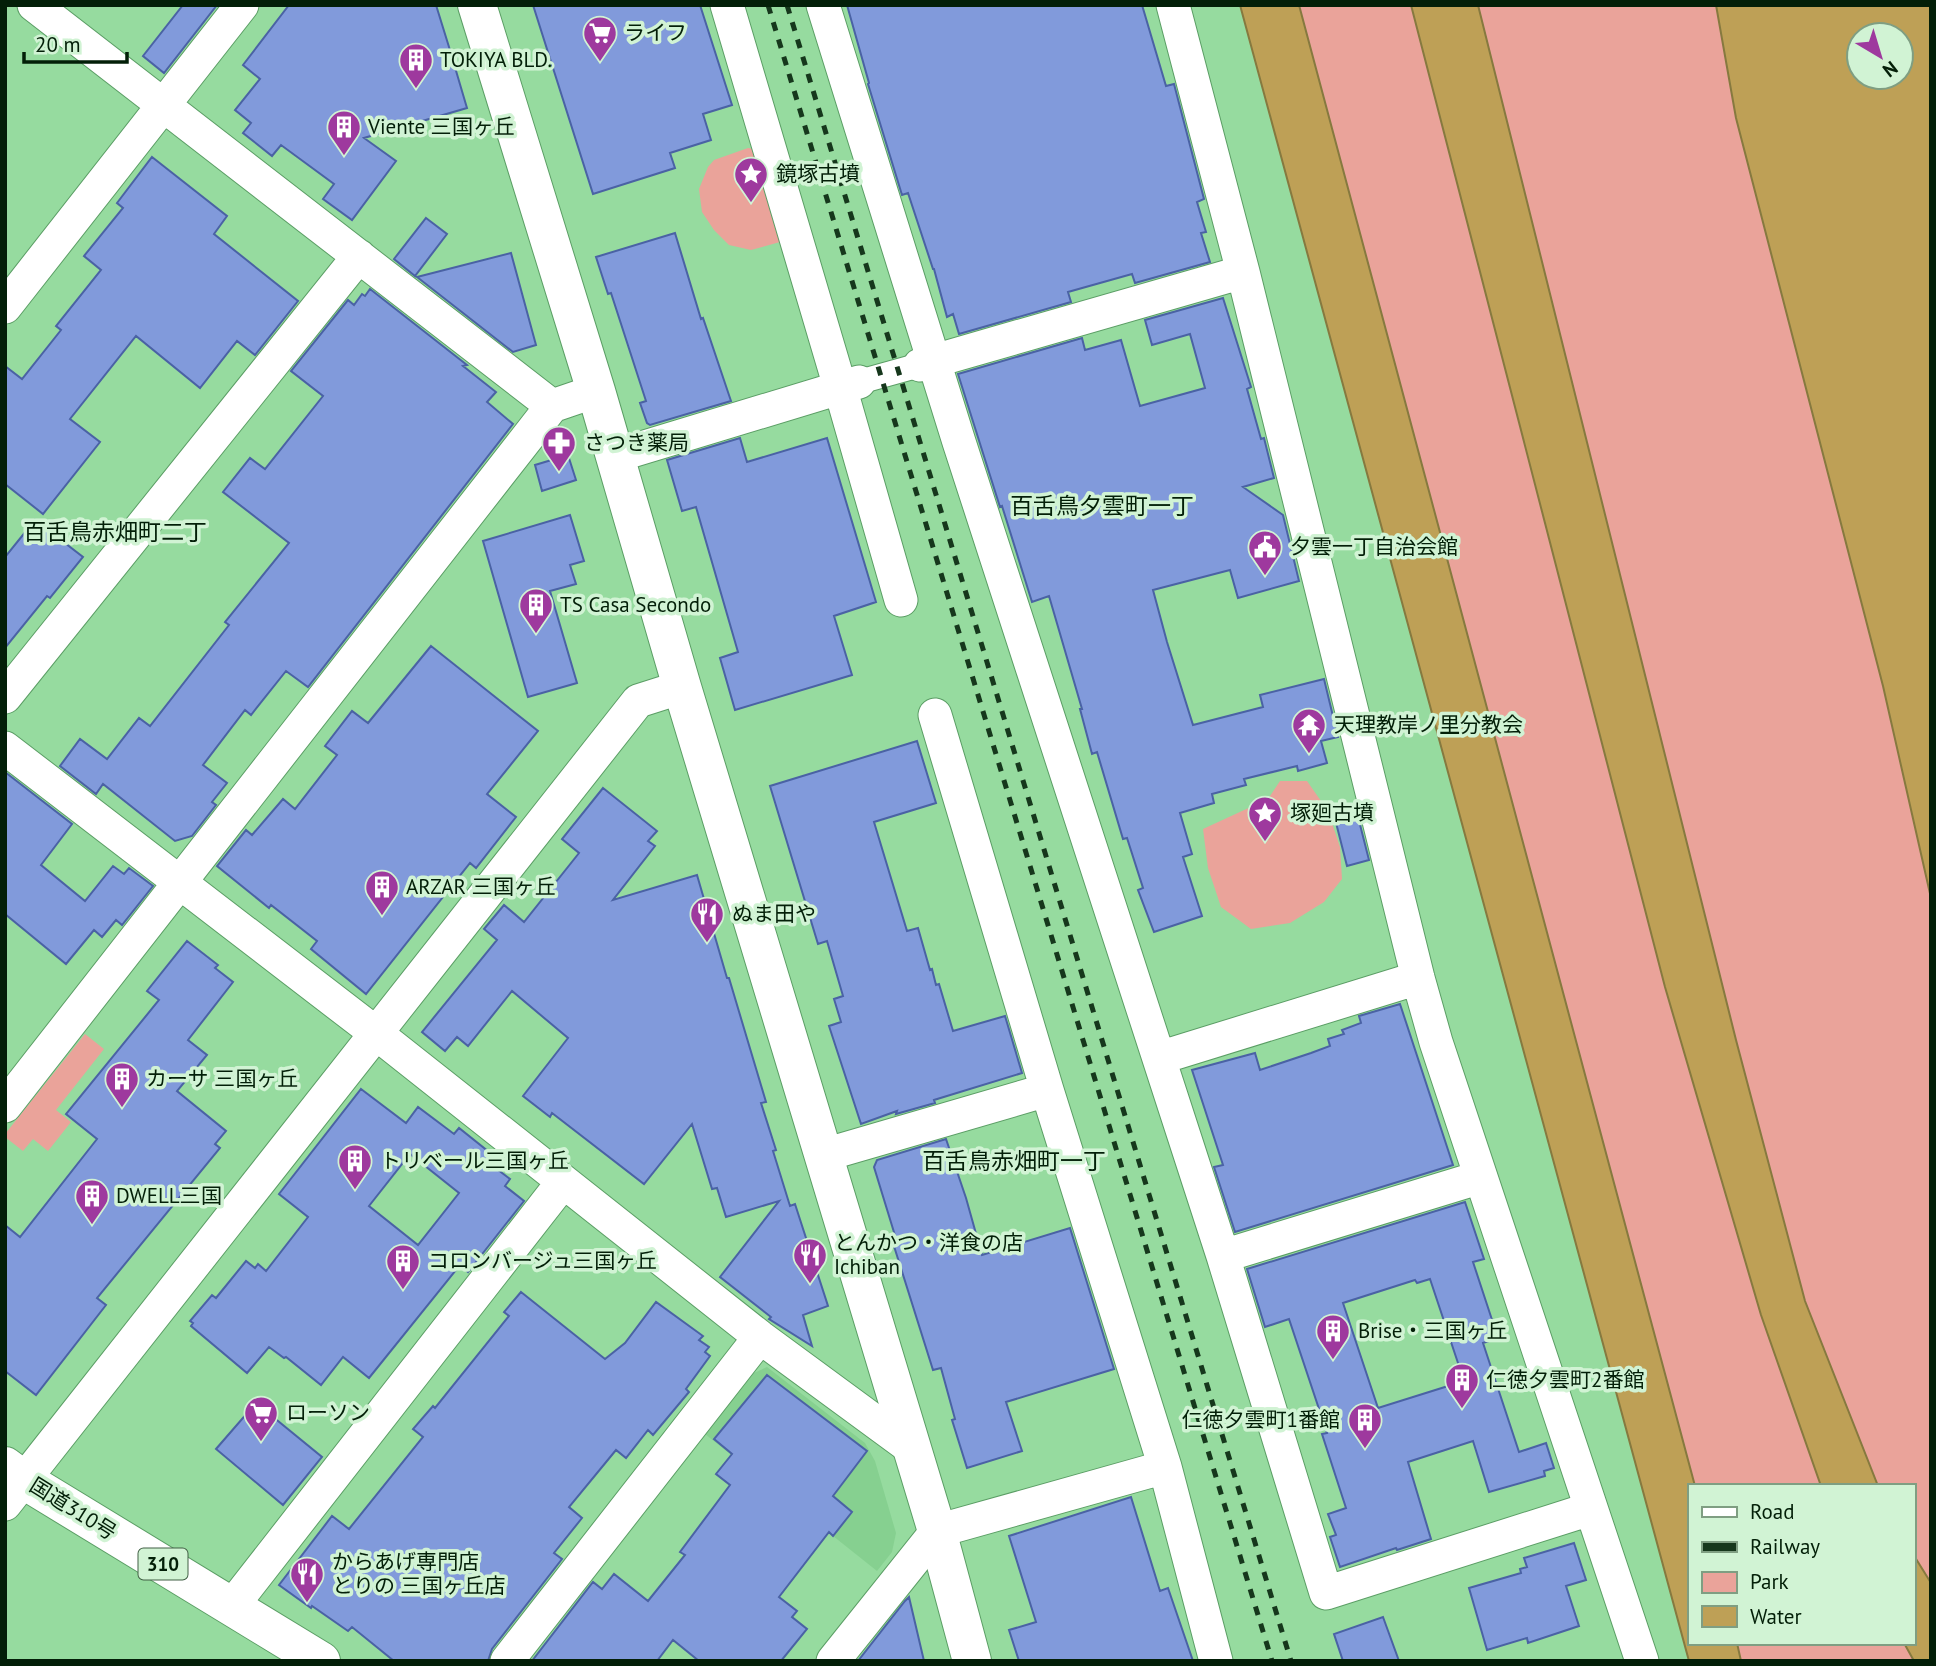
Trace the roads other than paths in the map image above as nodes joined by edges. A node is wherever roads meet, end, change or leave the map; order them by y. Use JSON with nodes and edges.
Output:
{"nodes":[{"id":1,"x":34,"y":5,"type":"edge"},
{"id":2,"x":242,"y":5,"type":"edge"},
{"id":3,"x":477,"y":5,"type":"edge"},
{"id":4,"x":727,"y":5,"type":"edge"},
{"id":5,"x":823,"y":5,"type":"edge"},
{"id":6,"x":1173,"y":5,"type":"edge"},
{"id":7,"x":163,"y":106,"type":"junction"},
{"id":8,"x":359,"y":256,"type":"junction"},
{"id":9,"x":1243,"y":272,"type":"junction"},
{"id":10,"x":5,"y":307,"type":"edge"},
{"id":11,"x":927,"y":363,"type":"junction"},
{"id":12,"x":850,"y":384,"type":"junction"},
{"id":13,"x":596,"y":391,"type":"junction"},
{"id":14,"x":552,"y":406,"type":"junction"},
{"id":15,"x":615,"y":456,"type":"junction"},
{"id":16,"x":901,"y":600,"type":"dead end"},
{"id":17,"x":682,"y":687,"type":"junction"},
{"id":18,"x":5,"y":696,"type":"edge"},
{"id":19,"x":935,"y":715,"type":"dead end"},
{"id":20,"x":5,"y":748,"type":"edge"},
{"id":21,"x":181,"y":882,"type":"junction"},
{"id":22,"x":1418,"y":978,"type":"junction"},
{"id":23,"x":377,"y":1034,"type":"junction"},
{"id":24,"x":1159,"y":1058,"type":"junction"},
{"id":25,"x":1046,"y":1090,"type":"junction"},
{"id":26,"x":5,"y":1106,"type":"edge"},
{"id":27,"x":824,"y":1154,"type":"junction"},
{"id":28,"x":1481,"y":1177,"type":"junction"},
{"id":29,"x":563,"y":1182,"type":"junction"},
{"id":30,"x":1223,"y":1256,"type":"junction"},
{"id":31,"x":760,"y":1337,"type":"junction"},
{"id":32,"x":911,"y":1448,"type":"junction"},
{"id":33,"x":1165,"y":1467,"type":"junction"},
{"id":34,"x":12,"y":1483,"type":"edge"},
{"id":35,"x":1590,"y":1508,"type":"junction"},
{"id":36,"x":937,"y":1531,"type":"junction"},
{"id":37,"x":232,"y":1606,"type":"junction"},
{"id":38,"x":321,"y":1661,"type":"edge"},
{"id":39,"x":507,"y":1661,"type":"edge"},
{"id":40,"x":833,"y":1661,"type":"edge"},
{"id":41,"x":972,"y":1661,"type":"edge"},
{"id":42,"x":1216,"y":1661,"type":"edge"},
{"id":43,"x":1642,"y":1661,"type":"edge"}],
"edges":[{"from":1,"to":7,"type":"street"},
{"from":2,"to":7,"type":"street"},
{"from":3,"to":13,"type":"main road"},
{"from":4,"to":12,"type":"street"},
{"from":5,"to":11,"type":"street"},
{"from":6,"to":9,"type":"street"},
{"from":7,"to":8,"type":"street"},
{"from":7,"to":10,"type":"street"},
{"from":8,"to":14,"type":"street"},
{"from":8,"to":18,"type":"street"},
{"from":9,"to":11,"type":"street"},
{"from":9,"to":22,"type":"street"},
{"from":11,"to":12,"type":"street"},
{"from":11,"to":24,"type":"street"},
{"from":12,"to":15,"type":"street"},
{"from":12,"to":16,"type":"street"},
{"from":13,"to":14,"type":"street"},
{"from":13,"to":15,"type":"main road"},
{"from":14,"to":21,"type":"street"},
{"from":15,"to":17,"type":"main road"},
{"from":17,"to":23,"type":"street"},
{"from":17,"to":27,"type":"main road"},
{"from":19,"to":25,"type":"street"},
{"from":20,"to":21,"type":"street"},
{"from":21,"to":23,"type":"street"},
{"from":21,"to":26,"type":"street"},
{"from":22,"to":24,"type":"street"},
{"from":22,"to":28,"type":"street"},
{"from":23,"to":29,"type":"street"},
{"from":23,"to":34,"type":"street"},
{"from":24,"to":30,"type":"street"},
{"from":25,"to":27,"type":"street"},
{"from":25,"to":33,"type":"street"},
{"from":27,"to":32,"type":"main road"},
{"from":28,"to":30,"type":"street"},
{"from":28,"to":35,"type":"street"},
{"from":29,"to":31,"type":"street"},
{"from":29,"to":37,"type":"street"},
{"from":30,"to":35,"type":"street"},
{"from":31,"to":32,"type":"street"},
{"from":31,"to":39,"type":"street"},
{"from":32,"to":36,"type":"main road"},
{"from":33,"to":36,"type":"street"},
{"from":33,"to":42,"type":"street"},
{"from":34,"to":37,"type":"main road","name":"国道310号","number":"310"},
{"from":35,"to":43,"type":"street"},
{"from":36,"to":40,"type":"street"},
{"from":36,"to":41,"type":"main road"},
{"from":37,"to":38,"type":"main road","name":"国道310号","number":"310"}]}
